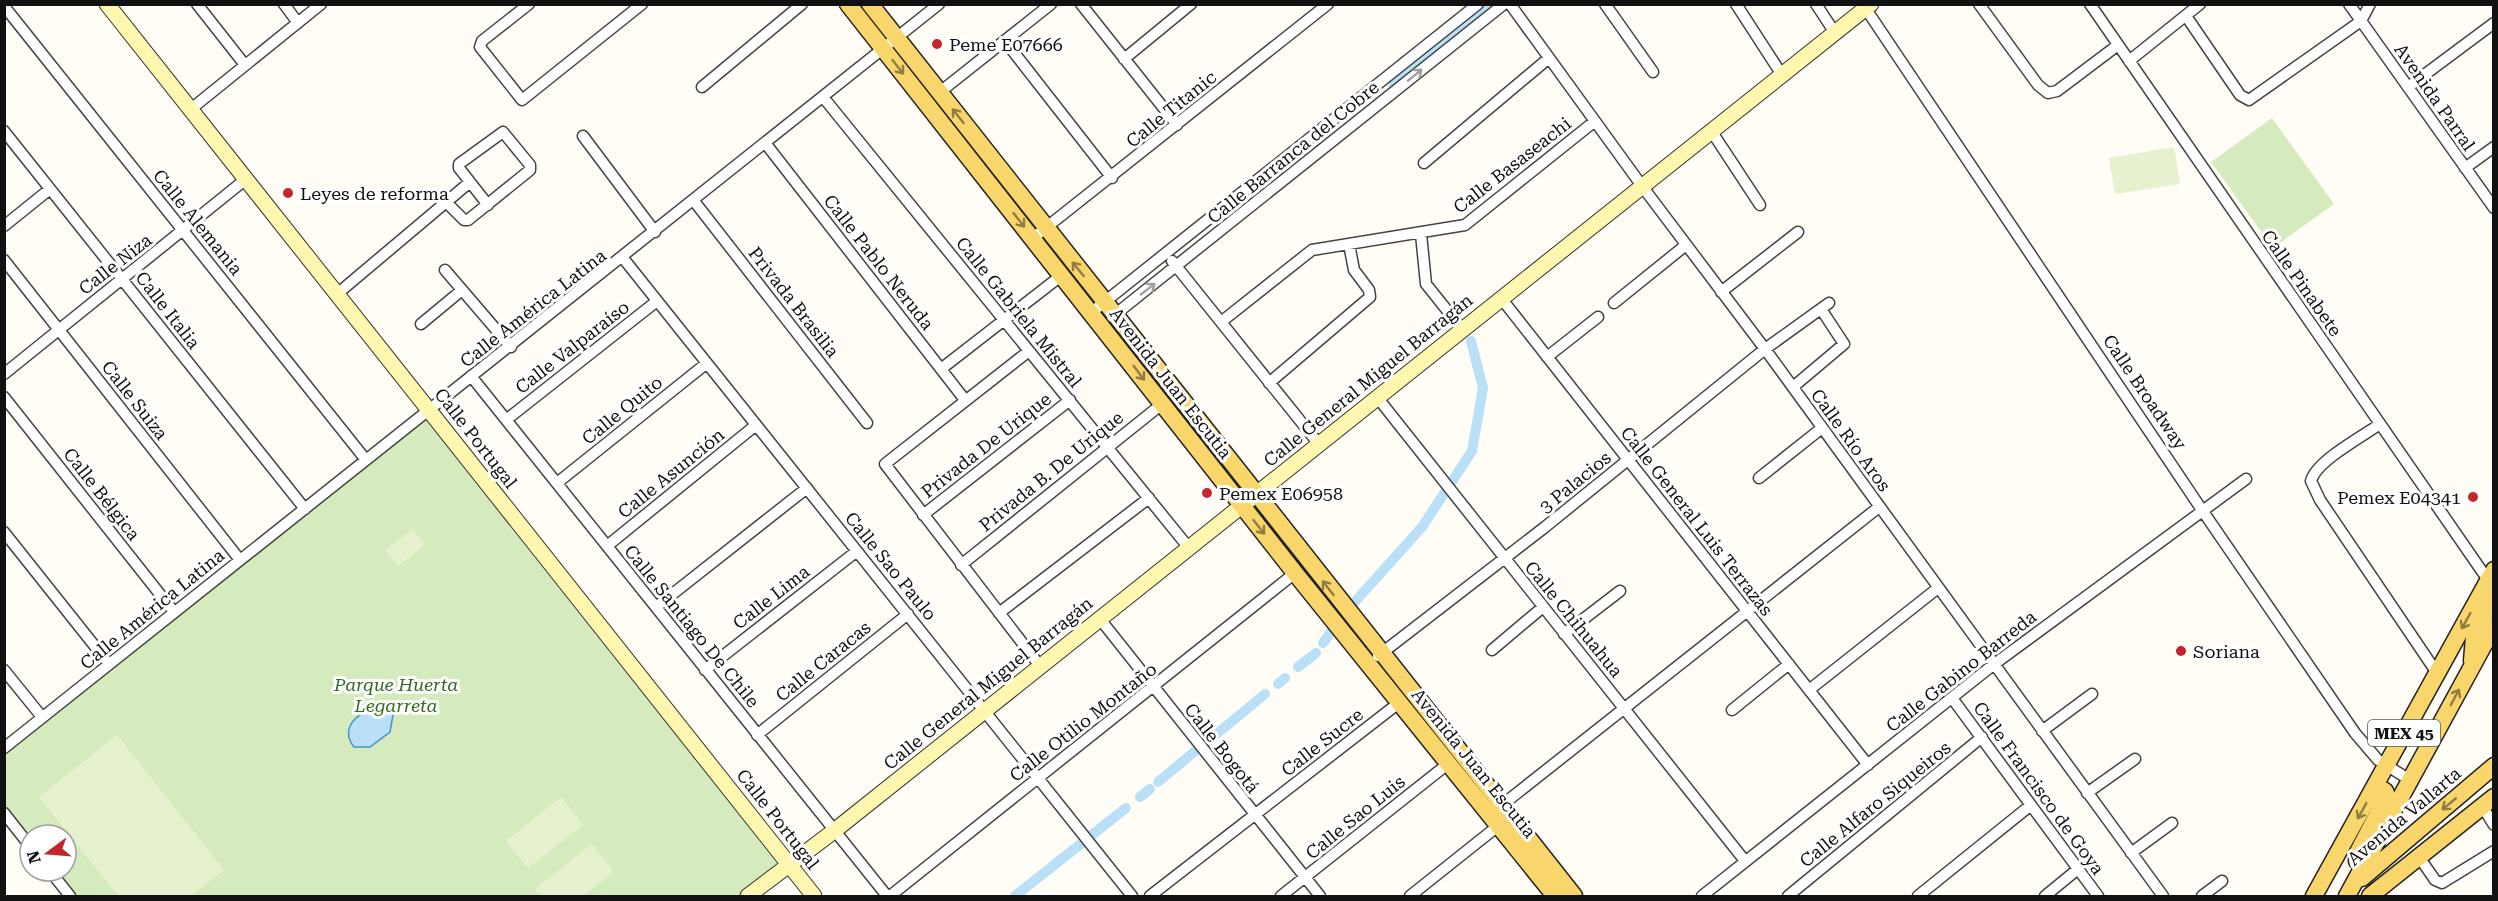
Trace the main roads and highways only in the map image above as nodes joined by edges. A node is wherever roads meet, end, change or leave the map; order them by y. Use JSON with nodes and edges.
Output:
{"nodes":[{"id":1,"x":107,"y":4,"type":"edge"},
{"id":2,"x":848,"y":4,"type":"edge"},
{"id":3,"x":870,"y":4,"type":"edge"},
{"id":4,"x":1868,"y":7,"type":"edge"},
{"id":5,"x":890,"y":43,"type":"junction"},
{"id":6,"x":1039,"y":233,"type":"junction"},
{"id":7,"x":1103,"y":314,"type":"junction"},
{"id":8,"x":1249,"y":500,"type":"junction"},
{"id":9,"x":2491,"y":575,"type":"edge"},
{"id":10,"x":1338,"y":613,"type":"junction"},
{"id":11,"x":2493,"y":626,"type":"edge"},
{"id":12,"x":1375,"y":659,"type":"junction"},
{"id":13,"x":2473,"y":665,"type":"junction"},
{"id":14,"x":2493,"y":766,"type":"edge"},
{"id":15,"x":2376,"y":786,"type":"junction"},
{"id":16,"x":2488,"y":801,"type":"edge"},
{"id":17,"x":1500,"y":815,"type":"junction"},
{"id":18,"x":790,"y":866,"type":"junction"},
{"id":19,"x":2350,"y":888,"type":"edge"},
{"id":20,"x":1547,"y":894,"type":"edge"},
{"id":21,"x":2373,"y":895,"type":"edge"},
{"id":22,"x":748,"y":897,"type":"edge"},
{"id":23,"x":814,"y":897,"type":"edge"},
{"id":24,"x":1574,"y":897,"type":"edge"},
{"id":25,"x":2314,"y":897,"type":"edge"}],
"edges":[{"from":1,"to":18,"type":"main road","name":"Calle Portugal"},
{"from":2,"to":5,"type":"main road","name":"Avenida Juan Escutia"},
{"from":3,"to":5,"type":"main road","name":"Avenida Juan Escutia"},
{"from":4,"to":8,"type":"main road","name":"Calle General Miguel Barragán"},
{"from":5,"to":6,"type":"main road","name":"Avenida Juan Escutia","one_way":true},
{"from":6,"to":5,"type":"main road","name":"Avenida Juan Escutia","one_way":true},
{"from":7,"to":6,"type":"main road","name":"Avenida Juan Escutia","one_way":true},
{"from":6,"to":7,"type":"main road","name":"Avenida Juan Escutia"},
{"from":7,"to":8,"type":"main road","name":"Avenida Juan Escutia"},
{"from":7,"to":8,"type":"main road","name":"Avenida Juan Escutia","one_way":true},
{"from":10,"to":8,"type":"main road","name":"Avenida Juan Escutia","one_way":true},
{"from":8,"to":10,"type":"main road","name":"Avenida Juan Escutia","one_way":true},
{"from":8,"to":18,"type":"main road","name":"Calle General Miguel Barragán"},
{"from":9,"to":13,"type":"main road"},
{"from":9,"to":15,"type":"main road","number":"MEX 45","one_way":true},
{"from":10,"to":12,"type":"main road","name":"Avenida Juan Escutia"},
{"from":11,"to":13,"type":"main road","number":"MEX 45"},
{"from":12,"to":17,"type":"main road","name":"Avenida Juan Escutia"},
{"from":12,"to":17,"type":"main road","name":"Avenida Juan Escutia"},
{"from":19,"to":13,"type":"main road","number":"MEX 45","one_way":true},
{"from":14,"to":19,"type":"main road","name":"Avenida Vallarta","one_way":true},
{"from":15,"to":19,"type":"main road"},
{"from":15,"to":25,"type":"main road","number":"MEX 45","one_way":true},
{"from":16,"to":21,"type":"main road"},
{"from":17,"to":20,"type":"main road","name":"Avenida Juan Escutia"},
{"from":17,"to":24,"type":"main road","name":"Avenida Juan Escutia"},
{"from":18,"to":22,"type":"main road","name":"Calle General Miguel Barragán"},
{"from":18,"to":23,"type":"main road","name":"Calle Portugal"}]}
